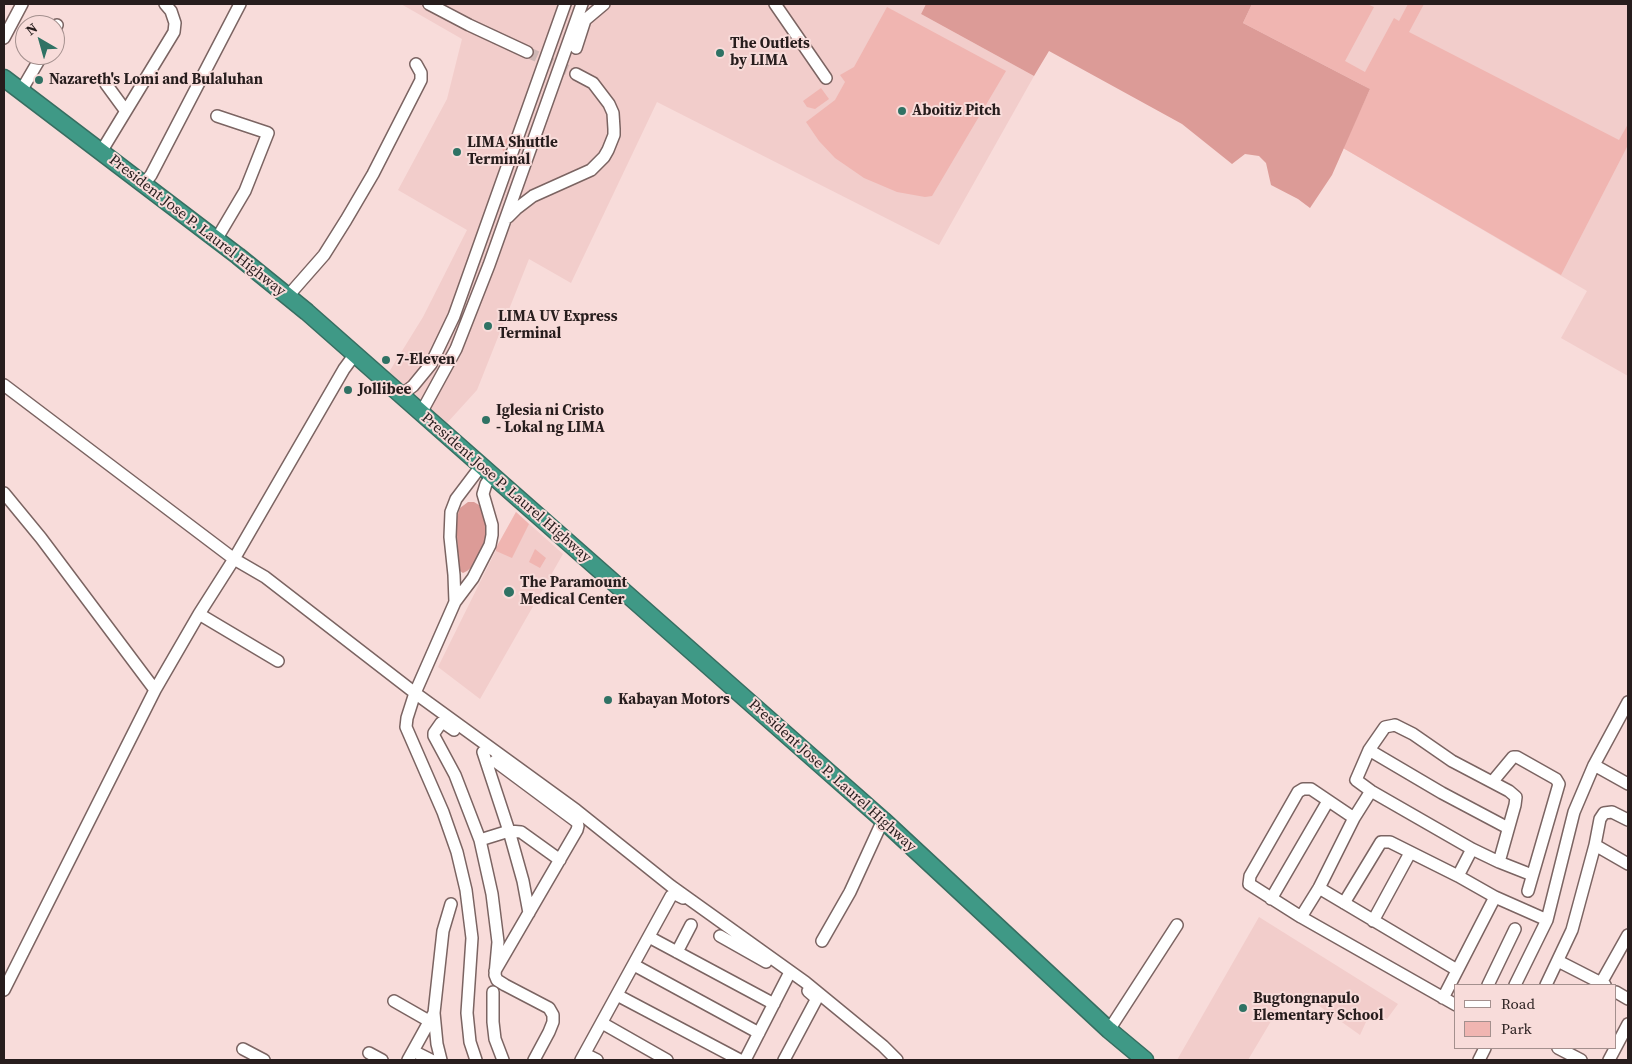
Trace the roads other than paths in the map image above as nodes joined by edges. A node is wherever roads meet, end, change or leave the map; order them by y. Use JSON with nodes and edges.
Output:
{"nodes":[{"id":1,"x":22,"y":4,"type":"edge"},
{"id":2,"x":165,"y":4,"type":"edge"},
{"id":3,"x":240,"y":4,"type":"edge"},
{"id":4,"x":429,"y":4,"type":"edge"},
{"id":5,"x":565,"y":4,"type":"edge"},
{"id":6,"x":582,"y":4,"type":"edge"},
{"id":7,"x":604,"y":4,"type":"edge"},
{"id":8,"x":776,"y":4,"type":"edge"},
{"id":9,"x":4,"y":38,"type":"edge"},
{"id":10,"x":576,"y":48,"type":"dead end"},
{"id":11,"x":527,"y":52,"type":"tunnel mouth"},
{"id":12,"x":416,"y":64,"type":"dead end"},
{"id":13,"x":36,"y":65,"type":"edge"},
{"id":14,"x":576,"y":74,"type":"tunnel mouth"},
{"id":15,"x":4,"y":78,"type":"edge"},
{"id":16,"x":826,"y":78,"type":"dead end"},
{"id":17,"x":106,"y":84,"type":"dead end"},
{"id":18,"x":21,"y":91,"type":"junction"},
{"id":19,"x":125,"y":110,"type":"junction"},
{"id":20,"x":217,"y":116,"type":"dead end"},
{"id":21,"x":101,"y":152,"type":"junction"},
{"id":22,"x":144,"y":184,"type":"junction"},
{"id":23,"x":504,"y":225,"type":"junction"},
{"id":24,"x":216,"y":240,"type":"junction"},
{"id":25,"x":475,"y":260,"type":"junction"},
{"id":26,"x":489,"y":265,"type":"junction"},
{"id":27,"x":288,"y":296,"type":"junction"},
{"id":28,"x":355,"y":354,"type":"junction"},
{"id":29,"x":4,"y":385,"type":"edge"},
{"id":30,"x":401,"y":395,"type":"junction"},
{"id":31,"x":422,"y":414,"type":"junction"},
{"id":32,"x":486,"y":471,"type":"junction"},
{"id":33,"x":4,"y":493,"type":"edge"},
{"id":34,"x":234,"y":559,"type":"junction"},
{"id":35,"x":455,"y":602,"type":"junction"},
{"id":36,"x":199,"y":614,"type":"junction"},
{"id":37,"x":278,"y":661,"type":"dead end"},
{"id":38,"x":155,"y":690,"type":"junction"},
{"id":39,"x":415,"y":693,"type":"junction"},
{"id":40,"x":1628,"y":702,"type":"edge"},
{"id":41,"x":1369,"y":750,"type":"junction"},
{"id":42,"x":483,"y":752,"type":"junction"},
{"id":43,"x":1594,"y":765,"type":"junction"},
{"id":44,"x":1493,"y":781,"type":"junction"},
{"id":45,"x":1628,"y":784,"type":"edge"},
{"id":46,"x":1371,"y":791,"type":"junction"},
{"id":47,"x":1328,"y":801,"type":"junction"},
{"id":48,"x":1354,"y":818,"type":"junction"},
{"id":49,"x":883,"y":820,"type":"junction"},
{"id":50,"x":1628,"y":820,"type":"edge"},
{"id":51,"x":1508,"y":828,"type":"junction"},
{"id":52,"x":509,"y":831,"type":"junction"},
{"id":53,"x":480,"y":840,"type":"junction"},
{"id":54,"x":1595,"y":845,"type":"junction"},
{"id":55,"x":1472,"y":849,"type":"junction"},
{"id":56,"x":1410,"y":853,"type":"junction"},
{"id":57,"x":560,"y":860,"type":"junction"},
{"id":58,"x":1499,"y":862,"type":"junction"},
{"id":59,"x":1628,"y":864,"type":"edge"},
{"id":60,"x":1532,"y":875,"type":"junction"},
{"id":61,"x":1458,"y":876,"type":"junction"},
{"id":62,"x":1318,"y":888,"type":"junction"},
{"id":63,"x":1528,"y":891,"type":"dead end"},
{"id":64,"x":1495,"y":897,"type":"junction"},
{"id":65,"x":1270,"y":899,"type":"junction"},
{"id":66,"x":1344,"y":903,"type":"junction"},
{"id":67,"x":451,"y":904,"type":"dead end"},
{"id":68,"x":692,"y":905,"type":"dead end"},
{"id":69,"x":529,"y":913,"type":"junction"},
{"id":70,"x":1301,"y":917,"type":"junction"},
{"id":71,"x":1547,"y":920,"type":"junction"},
{"id":72,"x":1373,"y":921,"type":"junction"},
{"id":73,"x":692,"y":925,"type":"dead end"},
{"id":74,"x":1177,"y":925,"type":"dead end"},
{"id":75,"x":1515,"y":930,"type":"dead end"},
{"id":76,"x":1628,"y":934,"type":"edge"},
{"id":77,"x":649,"y":937,"type":"junction"},
{"id":78,"x":822,"y":941,"type":"dead end"},
{"id":79,"x":498,"y":942,"type":"junction"},
{"id":80,"x":511,"y":944,"type":"junction"},
{"id":81,"x":714,"y":947,"type":"dead end"},
{"id":82,"x":677,"y":952,"type":"junction"},
{"id":83,"x":1558,"y":961,"type":"junction"},
{"id":84,"x":634,"y":965,"type":"junction"},
{"id":85,"x":1457,"y":970,"type":"junction"},
{"id":86,"x":495,"y":971,"type":"junction"},
{"id":87,"x":788,"y":976,"type":"junction"},
{"id":88,"x":1488,"y":984,"type":"edge"},
{"id":89,"x":1515,"y":984,"type":"edge"},
{"id":90,"x":1546,"y":984,"type":"edge"},
{"id":91,"x":1603,"y":984,"type":"edge"},
{"id":92,"x":4,"y":990,"type":"edge"},
{"id":93,"x":493,"y":992,"type":"dead end"},
{"id":94,"x":1617,"y":993,"type":"edge"},
{"id":95,"x":617,"y":995,"type":"junction"},
{"id":96,"x":1442,"y":998,"type":"junction"},
{"id":97,"x":1628,"y":999,"type":"edge"},
{"id":98,"x":394,"y":1001,"type":"dead end"},
{"id":99,"x":774,"y":1004,"type":"junction"},
{"id":100,"x":1454,"y":1004,"type":"edge"},
{"id":101,"x":432,"y":1017,"type":"junction"},
{"id":102,"x":602,"y":1024,"type":"junction"},
{"id":103,"x":1628,"y":1024,"type":"edge"},
{"id":104,"x":1110,"y":1030,"type":"junction"},
{"id":105,"x":759,"y":1034,"type":"junction"},
{"id":106,"x":1618,"y":1039,"type":"edge"},
{"id":107,"x":243,"y":1048,"type":"dead end"},
{"id":108,"x":1560,"y":1049,"type":"edge"},
{"id":109,"x":369,"y":1053,"type":"dead end"},
{"id":110,"x":410,"y":1056,"type":"edge"},
{"id":111,"x":583,"y":1057,"type":"edge"},
{"id":112,"x":264,"y":1060,"type":"edge"},
{"id":113,"x":382,"y":1060,"type":"edge"},
{"id":114,"x":431,"y":1060,"type":"edge"},
{"id":115,"x":441,"y":1060,"type":"edge"},
{"id":116,"x":476,"y":1060,"type":"edge"},
{"id":117,"x":503,"y":1060,"type":"edge"},
{"id":118,"x":534,"y":1060,"type":"edge"},
{"id":119,"x":597,"y":1060,"type":"edge"},
{"id":120,"x":667,"y":1060,"type":"edge"},
{"id":121,"x":740,"y":1060,"type":"edge"},
{"id":122,"x":745,"y":1060,"type":"edge"},
{"id":123,"x":784,"y":1060,"type":"edge"},
{"id":124,"x":896,"y":1060,"type":"edge"},
{"id":125,"x":1145,"y":1060,"type":"edge"},
{"id":126,"x":1581,"y":1060,"type":"edge"}],
"edges":[{"from":1,"to":9,"type":"street"},
{"from":2,"to":19,"type":"street"},
{"from":3,"to":22,"type":"street"},
{"from":4,"to":11,"type":"street"},
{"from":5,"to":25,"type":"street"},
{"from":6,"to":23,"type":"street"},
{"from":7,"to":10,"type":"street"},
{"from":8,"to":16,"type":"street"},
{"from":12,"to":27,"type":"street"},
{"from":13,"to":18,"type":"street"},
{"from":14,"to":23,"type":"street"},
{"from":15,"to":18,"type":"highway","name":"President Jose P. Laurel Highway"},
{"from":17,"to":19,"type":"street"},
{"from":18,"to":21,"type":"highway","name":"President Jose P. Laurel Highway"},
{"from":19,"to":21,"type":"street"},
{"from":20,"to":24,"type":"street"},
{"from":21,"to":22,"type":"highway","name":"President Jose P. Laurel Highway"},
{"from":22,"to":24,"type":"highway","name":"President Jose P. Laurel Highway"},
{"from":23,"to":26,"type":"street"},
{"from":24,"to":27,"type":"highway","name":"President Jose P. Laurel Highway"},
{"from":25,"to":26,"type":"street"},
{"from":25,"to":30,"type":"street"},
{"from":26,"to":31,"type":"street"},
{"from":27,"to":28,"type":"highway","name":"President Jose P. Laurel Highway"},
{"from":28,"to":30,"type":"highway","name":"President Jose P. Laurel Highway"},
{"from":28,"to":34,"type":"street"},
{"from":29,"to":34,"type":"street"},
{"from":30,"to":31,"type":"highway","name":"President Jose P. Laurel Highway"},
{"from":31,"to":32,"type":"highway","name":"President Jose P. Laurel Highway"},
{"from":32,"to":35,"type":"street"},
{"from":32,"to":35,"type":"street"},
{"from":32,"to":49,"type":"highway","name":"President Jose P. Laurel Highway"},
{"from":33,"to":38,"type":"street"},
{"from":34,"to":36,"type":"street"},
{"from":34,"to":39,"type":"street"},
{"from":35,"to":39,"type":"street"},
{"from":36,"to":37,"type":"street"},
{"from":36,"to":38,"type":"street"},
{"from":38,"to":92,"type":"street"},
{"from":39,"to":116,"type":"street"},
{"from":39,"to":124,"type":"street"},
{"from":40,"to":43,"type":"street"},
{"from":41,"to":44,"type":"street"},
{"from":41,"to":46,"type":"street"},
{"from":41,"to":51,"type":"street"},
{"from":42,"to":52,"type":"street"},
{"from":42,"to":53,"type":"street"},
{"from":42,"to":57,"type":"street"},
{"from":43,"to":45,"type":"street"},
{"from":43,"to":71,"type":"street"},
{"from":44,"to":51,"type":"street"},
{"from":44,"to":60,"type":"street"},
{"from":46,"to":48,"type":"street"},
{"from":46,"to":55,"type":"street"},
{"from":47,"to":48,"type":"street"},
{"from":47,"to":65,"type":"street"},
{"from":47,"to":65,"type":"street"},
{"from":48,"to":62,"type":"street"},
{"from":49,"to":78,"type":"street"},
{"from":49,"to":104,"type":"highway","name":"President Jose P. Laurel Highway"},
{"from":50,"to":54,"type":"street"},
{"from":51,"to":58,"type":"street"},
{"from":52,"to":53,"type":"street"},
{"from":52,"to":57,"type":"street"},
{"from":52,"to":69,"type":"street"},
{"from":53,"to":79,"type":"street"},
{"from":54,"to":59,"type":"street"},
{"from":54,"to":83,"type":"street"},
{"from":55,"to":58,"type":"street"},
{"from":55,"to":61,"type":"street"},
{"from":56,"to":61,"type":"street"},
{"from":56,"to":66,"type":"street"},
{"from":56,"to":72,"type":"street"},
{"from":57,"to":69,"type":"street"},
{"from":58,"to":60,"type":"street"},
{"from":60,"to":63,"type":"street"},
{"from":61,"to":64,"type":"street"},
{"from":62,"to":66,"type":"street"},
{"from":62,"to":70,"type":"street"},
{"from":64,"to":71,"type":"street"},
{"from":64,"to":85,"type":"street"},
{"from":65,"to":70,"type":"street"},
{"from":66,"to":72,"type":"street"},
{"from":67,"to":101,"type":"street"},
{"from":68,"to":77,"type":"street"},
{"from":69,"to":80,"type":"street"},
{"from":70,"to":96,"type":"street"},
{"from":71,"to":89,"type":"street"},
{"from":72,"to":85,"type":"street"},
{"from":73,"to":82,"type":"street"},
{"from":74,"to":104,"type":"street"},
{"from":75,"to":88,"type":"street"},
{"from":76,"to":91,"type":"street"},
{"from":77,"to":82,"type":"street"},
{"from":77,"to":84,"type":"street"},
{"from":79,"to":80,"type":"street"},
{"from":79,"to":86,"type":"street"},
{"from":80,"to":86,"type":"street"},
{"from":81,"to":87,"type":"street"},
{"from":82,"to":99,"type":"street"},
{"from":83,"to":90,"type":"street"},
{"from":83,"to":91,"type":"street"},
{"from":84,"to":95,"type":"street"},
{"from":84,"to":105,"type":"street"},
{"from":85,"to":96,"type":"street"},
{"from":86,"to":118,"type":"street"},
{"from":87,"to":99,"type":"street"},
{"from":87,"to":123,"type":"street"},
{"from":93,"to":117,"type":"street"},
{"from":94,"to":97,"type":"street"},
{"from":95,"to":102,"type":"street"},
{"from":95,"to":121,"type":"street"},
{"from":96,"to":100,"type":"street"},
{"from":98,"to":101,"type":"street"},
{"from":99,"to":105,"type":"street"},
{"from":101,"to":110,"type":"street"},
{"from":101,"to":115,"type":"street"},
{"from":102,"to":111,"type":"street"},
{"from":102,"to":120,"type":"street"},
{"from":103,"to":106,"type":"street"},
{"from":104,"to":125,"type":"highway","name":"President Jose P. Laurel Highway"},
{"from":105,"to":122,"type":"street"},
{"from":107,"to":112,"type":"street"},
{"from":108,"to":126,"type":"street"},
{"from":109,"to":113,"type":"street"},
{"from":110,"to":114,"type":"street"},
{"from":111,"to":119,"type":"street"}]}
